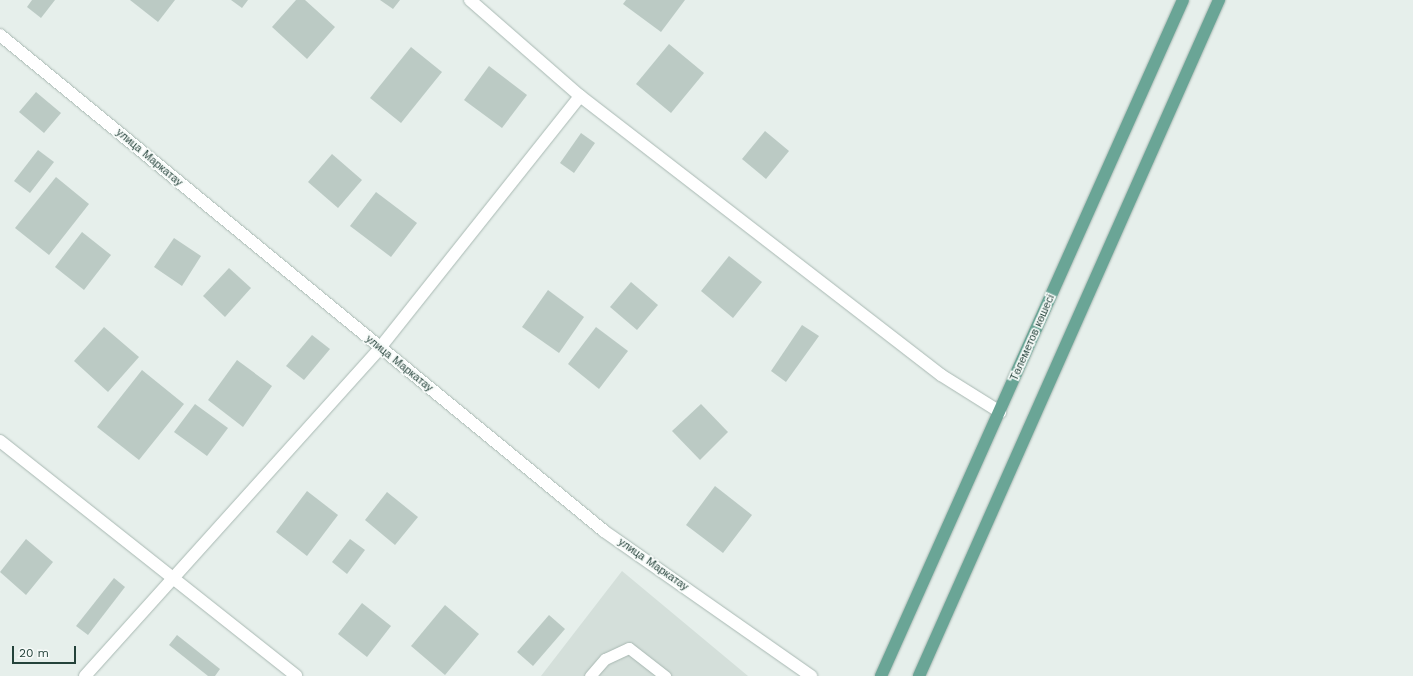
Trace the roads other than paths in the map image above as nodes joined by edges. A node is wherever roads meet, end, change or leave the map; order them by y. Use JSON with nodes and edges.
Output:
{"nodes":[{"id":1,"x":470,"y":0,"type":"edge"},
{"id":2,"x":1183,"y":0,"type":"edge"},
{"id":3,"x":1219,"y":0,"type":"edge"},
{"id":4,"x":0,"y":35,"type":"edge"},
{"id":5,"x":580,"y":96,"type":"junction"},
{"id":6,"x":379,"y":349,"type":"junction"},
{"id":7,"x":1000,"y":412,"type":"junction"},
{"id":8,"x":0,"y":441,"type":"edge"},
{"id":9,"x":172,"y":576,"type":"junction"},
{"id":10,"x":85,"y":676,"type":"edge"},
{"id":11,"x":296,"y":676,"type":"edge"},
{"id":12,"x":590,"y":676,"type":"edge"},
{"id":13,"x":666,"y":676,"type":"edge"},
{"id":14,"x":811,"y":676,"type":"edge"},
{"id":15,"x":881,"y":676,"type":"edge"},
{"id":16,"x":919,"y":676,"type":"edge"}],
"edges":[{"from":1,"to":5,"type":"street"},
{"from":2,"to":7,"type":"main road","name":"Төлеметов көшесі"},
{"from":3,"to":16,"type":"main road"},
{"from":4,"to":6,"type":"street","name":"улица Маркатау"},
{"from":5,"to":6,"type":"street"},
{"from":5,"to":7,"type":"street"},
{"from":6,"to":9,"type":"street"},
{"from":6,"to":14,"type":"street","name":"улица Маркатау"},
{"from":7,"to":15,"type":"main road","name":"Төлеметов көшесі"},
{"from":8,"to":9,"type":"street"},
{"from":9,"to":10,"type":"street"},
{"from":9,"to":11,"type":"street"},
{"from":12,"to":13,"type":"lane"}]}
